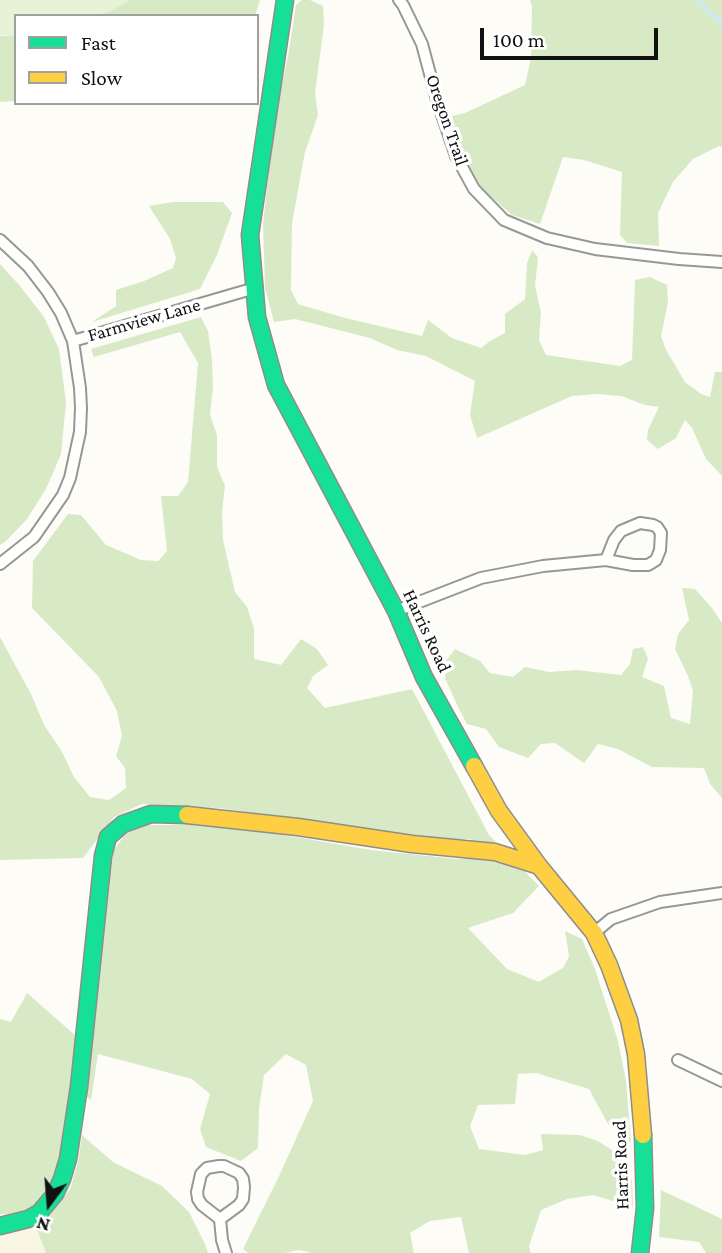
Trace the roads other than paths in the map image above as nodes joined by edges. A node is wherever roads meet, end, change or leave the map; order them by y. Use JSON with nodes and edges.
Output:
{"nodes":[{"id":1,"x":285,"y":0,"type":"edge"},
{"id":2,"x":399,"y":0,"type":"edge"},
{"id":3,"x":0,"y":240,"type":"edge"},
{"id":4,"x":722,"y":262,"type":"edge"},
{"id":5,"x":255,"y":288,"type":"junction"},
{"id":6,"x":73,"y":341,"type":"junction"},
{"id":7,"x":606,"y":560,"type":"junction"},
{"id":8,"x":0,"y":564,"type":"edge"},
{"id":9,"x":396,"y":611,"type":"junction"},
{"id":10,"x":539,"y":866,"type":"junction"},
{"id":11,"x":722,"y":893,"type":"edge"},
{"id":12,"x":594,"y":933,"type":"junction"},
{"id":13,"x":678,"y":1060,"type":"dead end"},
{"id":14,"x":722,"y":1081,"type":"edge"},
{"id":15,"x":220,"y":1219,"type":"junction"},
{"id":16,"x":0,"y":1226,"type":"edge"},
{"id":17,"x":226,"y":1253,"type":"edge"},
{"id":18,"x":640,"y":1253,"type":"edge"}],
"edges":[{"from":1,"to":5,"type":"street","name":"Harris Road"},
{"from":2,"to":4,"type":"street","name":"Oregon Trail"},
{"from":3,"to":6,"type":"street"},
{"from":5,"to":6,"type":"street","name":"Farmview Lane"},
{"from":5,"to":9,"type":"street","name":"Harris Road"},
{"from":6,"to":8,"type":"street","name":"Farmview Lane"},
{"from":7,"to":7,"type":"street"},
{"from":7,"to":9,"type":"street"},
{"from":9,"to":10,"type":"street","name":"Harris Road"},
{"from":10,"to":12,"type":"street","name":"Harris Road"},
{"from":10,"to":16,"type":"street"},
{"from":11,"to":12,"type":"street"},
{"from":12,"to":18,"type":"street","name":"Harris Road"},
{"from":13,"to":14,"type":"street"},
{"from":15,"to":15,"type":"street"},
{"from":15,"to":17,"type":"street"}]}
